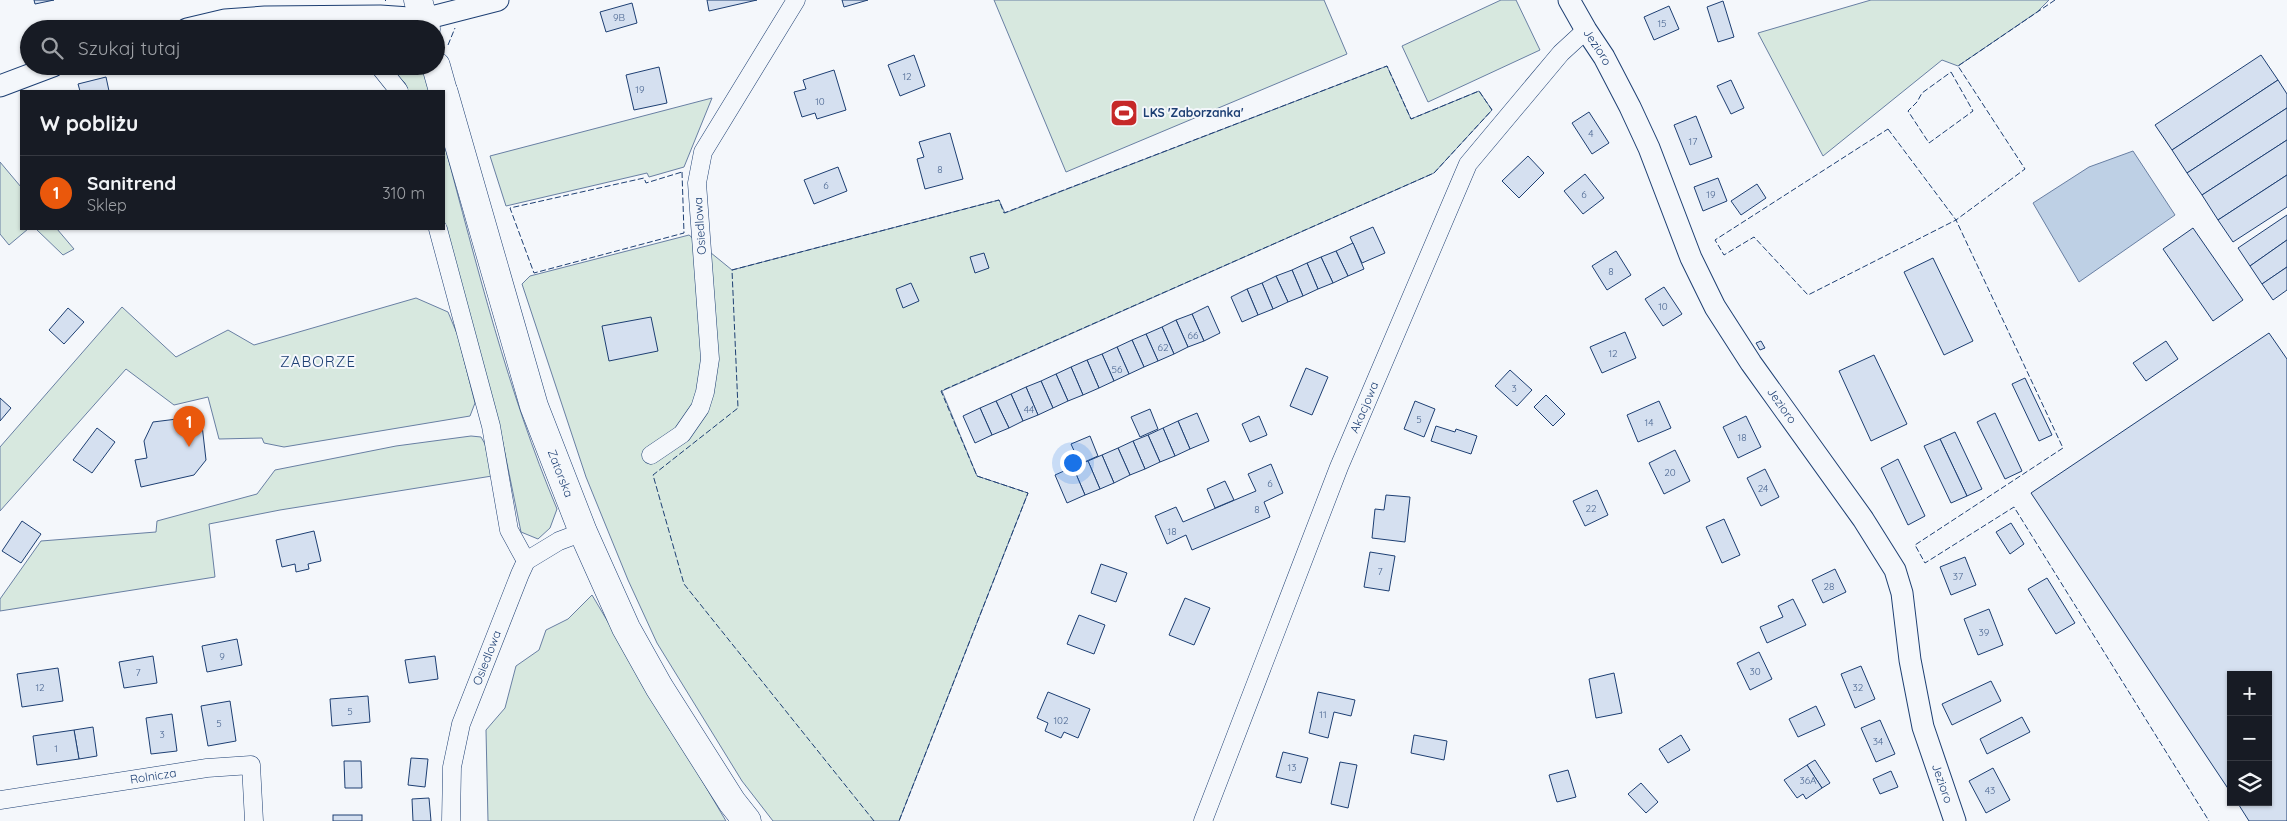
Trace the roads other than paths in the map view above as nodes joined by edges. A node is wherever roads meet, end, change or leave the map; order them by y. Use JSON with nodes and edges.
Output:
{"nodes":[{"id":1,"x":498,"y":0,"type":"edge"},
{"id":2,"x":796,"y":0,"type":"edge"},
{"id":3,"x":1569,"y":0,"type":"edge"},
{"id":4,"x":423,"y":16,"type":"edge"},
{"id":5,"x":359,"y":20,"type":"edge"},
{"id":6,"x":1586,"y":30,"type":"junction"},
{"id":7,"x":29,"y":75,"type":"edge"},
{"id":8,"x":386,"y":75,"type":"edge"},
{"id":9,"x":439,"y":75,"type":"edge"},
{"id":10,"x":0,"y":86,"type":"edge"},
{"id":11,"x":398,"y":90,"type":"edge"},
{"id":12,"x":443,"y":90,"type":"edge"},
{"id":13,"x":445,"y":95,"type":"edge"},
{"id":14,"x":438,"y":230,"type":"edge"},
{"id":15,"x":651,"y":455,"type":"dead end"},
{"id":16,"x":583,"y":532,"type":"junction"},
{"id":17,"x":526,"y":561,"type":"junction"},
{"id":18,"x":0,"y":800,"type":"edge"},
{"id":19,"x":254,"y":821,"type":"edge"},
{"id":20,"x":451,"y":821,"type":"edge"},
{"id":21,"x":747,"y":821,"type":"edge"},
{"id":22,"x":1203,"y":821,"type":"edge"},
{"id":23,"x":1955,"y":821,"type":"edge"}],
"edges":[{"from":1,"to":4,"type":"street"},
{"from":2,"to":15,"type":"street","name":"Osiedlowa"},
{"from":3,"to":6,"type":"street","name":"Jezioro"},
{"from":4,"to":5,"type":"street"},
{"from":6,"to":22,"type":"street","name":"Akacjowa"},
{"from":6,"to":23,"type":"street","name":"Jezioro"},
{"from":7,"to":10,"type":"street"},
{"from":8,"to":11,"type":"street"},
{"from":9,"to":12,"type":"main road","name":"Zatorska"},
{"from":13,"to":16,"type":"main road","name":"Zatorska"},
{"from":14,"to":17,"type":"street"},
{"from":16,"to":17,"type":"street"},
{"from":16,"to":21,"type":"main road","name":"Zatorska"},
{"from":17,"to":20,"type":"street","name":"Osiedlowa"},
{"from":18,"to":19,"type":"street","name":"Rolnicza"}]}
